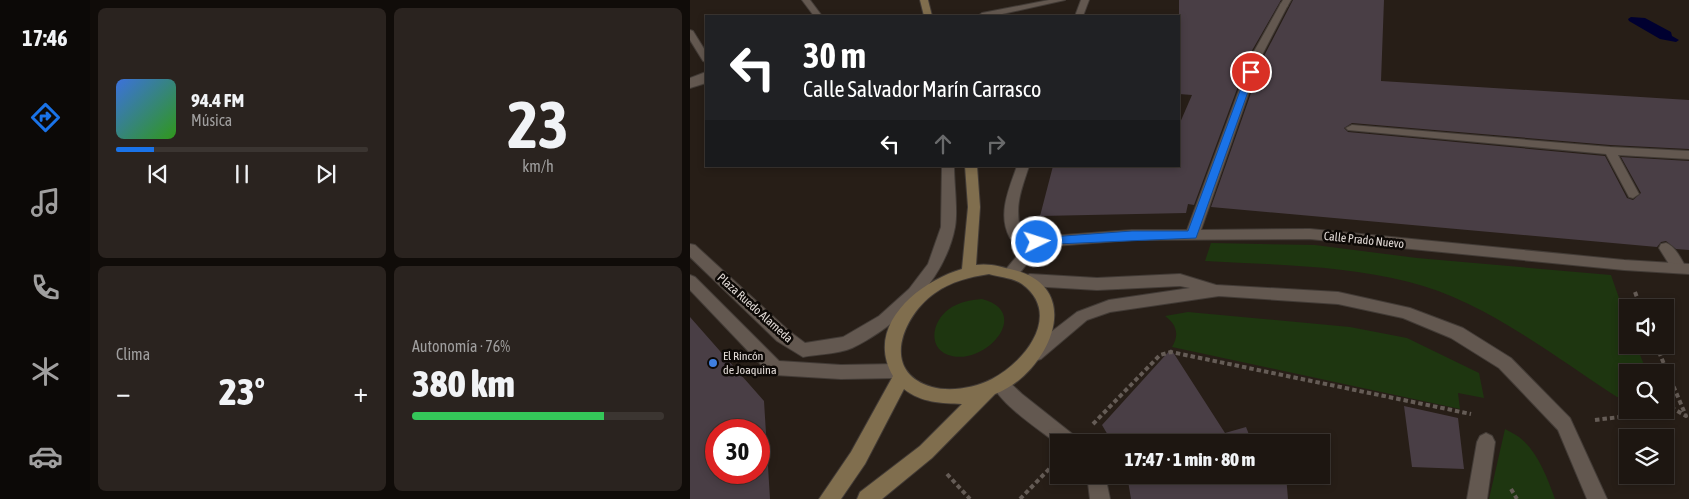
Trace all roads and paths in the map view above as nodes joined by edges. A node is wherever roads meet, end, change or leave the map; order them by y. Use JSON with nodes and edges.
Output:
{"nodes":[{"id":1,"x":806,"y":0,"type":"edge"},
{"id":2,"x":924,"y":0,"type":"edge"},
{"id":3,"x":1061,"y":0,"type":"edge"},
{"id":4,"x":1084,"y":0,"type":"edge"},
{"id":5,"x":1286,"y":2,"type":"edge"},
{"id":6,"x":817,"y":15,"type":"edge"},
{"id":7,"x":927,"y":15,"type":"edge"},
{"id":8,"x":987,"y":15,"type":"edge"},
{"id":9,"x":1079,"y":15,"type":"edge"},
{"id":10,"x":690,"y":33,"type":"edge"},
{"id":11,"x":705,"y":57,"type":"edge"},
{"id":12,"x":705,"y":75,"type":"edge"},
{"id":13,"x":705,"y":80,"type":"edge"},
{"id":14,"x":690,"y":81,"type":"edge"},
{"id":15,"x":690,"y":85,"type":"edge"},
{"id":16,"x":1352,"y":128,"type":"dead end"},
{"id":17,"x":1610,"y":151,"type":"junction"},
{"id":18,"x":1689,"y":155,"type":"edge"},
{"id":19,"x":948,"y":167,"type":"edge"},
{"id":20,"x":971,"y":167,"type":"edge"},
{"id":21,"x":1023,"y":167,"type":"edge"},
{"id":22,"x":1633,"y":194,"type":"dead end"},
{"id":23,"x":1192,"y":235,"type":"junction"},
{"id":24,"x":1037,"y":242,"type":"junction"},
{"id":25,"x":1666,"y":248,"type":"dead end"},
{"id":26,"x":690,"y":249,"type":"edge"},
{"id":27,"x":1684,"y":269,"type":"edge"},
{"id":28,"x":969,"y":271,"type":"junction"},
{"id":29,"x":1012,"y":272,"type":"junction"},
{"id":30,"x":1030,"y":280,"type":"junction"},
{"id":31,"x":690,"y":281,"type":"edge"},
{"id":32,"x":1219,"y":290,"type":"junction"},
{"id":33,"x":1035,"y":354,"type":"junction"},
{"id":34,"x":899,"y":374,"type":"junction"},
{"id":35,"x":994,"y":386,"type":"junction"},
{"id":36,"x":1674,"y":388,"type":"edge"},
{"id":37,"x":1674,"y":409,"type":"edge"},
{"id":38,"x":1476,"y":415,"type":"dead end"},
{"id":39,"x":1619,"y":417,"type":"edge"},
{"id":40,"x":1564,"y":424,"type":"junction"},
{"id":41,"x":1088,"y":429,"type":"dead end"},
{"id":42,"x":1059,"y":434,"type":"edge"},
{"id":43,"x":1486,"y":442,"type":"dead end"},
{"id":44,"x":1050,"y":468,"type":"edge"},
{"id":45,"x":1098,"y":484,"type":"edge"},
{"id":46,"x":829,"y":499,"type":"edge"},
{"id":47,"x":867,"y":499,"type":"edge"},
{"id":48,"x":1020,"y":499,"type":"edge"},
{"id":49,"x":1100,"y":499,"type":"edge"},
{"id":50,"x":1477,"y":499,"type":"edge"},
{"id":51,"x":1597,"y":499,"type":"edge"}],
"edges":[{"from":1,"to":6,"type":"street"},
{"from":2,"to":7,"type":"main road"},
{"from":3,"to":8,"type":"street"},
{"from":4,"to":9,"type":"street"},
{"from":5,"to":23,"type":"street"},
{"from":10,"to":11,"type":"street"},
{"from":12,"to":14,"type":"street"},
{"from":13,"to":15,"type":"street"},
{"from":16,"to":17,"type":"street"},
{"from":17,"to":18,"type":"street"},
{"from":17,"to":22,"type":"street"},
{"from":19,"to":26,"type":"street","name":"Plaza Ruedo Alameda"},
{"from":20,"to":28,"type":"main road"},
{"from":21,"to":24,"type":"street"},
{"from":23,"to":24,"type":"street","name":"Calle Prado Nuevo"},
{"from":23,"to":27,"type":"street","name":"Calle Prado Nuevo"},
{"from":24,"to":29,"type":"street"},
{"from":25,"to":27,"type":"street"},
{"from":28,"to":29,"type":"main road"},
{"from":28,"to":34,"type":"main road"},
{"from":29,"to":30,"type":"main road"},
{"from":30,"to":32,"type":"street"},
{"from":30,"to":33,"type":"main road"},
{"from":31,"to":34,"type":"street","name":"Plaza Ruedo Alameda"},
{"from":32,"to":33,"type":"street"},
{"from":32,"to":40,"type":"street"},
{"from":33,"to":35,"type":"main road"},
{"from":34,"to":35,"type":"main road"},
{"from":34,"to":46,"type":"main road"},
{"from":35,"to":42,"type":"street"},
{"from":35,"to":47,"type":"main road"},
{"from":36,"to":37,"type":"path"},
{"from":38,"to":41,"type":"path"},
{"from":39,"to":40,"type":"path"},
{"from":40,"to":51,"type":"street"},
{"from":43,"to":50,"type":"street"},
{"from":44,"to":48,"type":"path"},
{"from":45,"to":49,"type":"street"}]}
